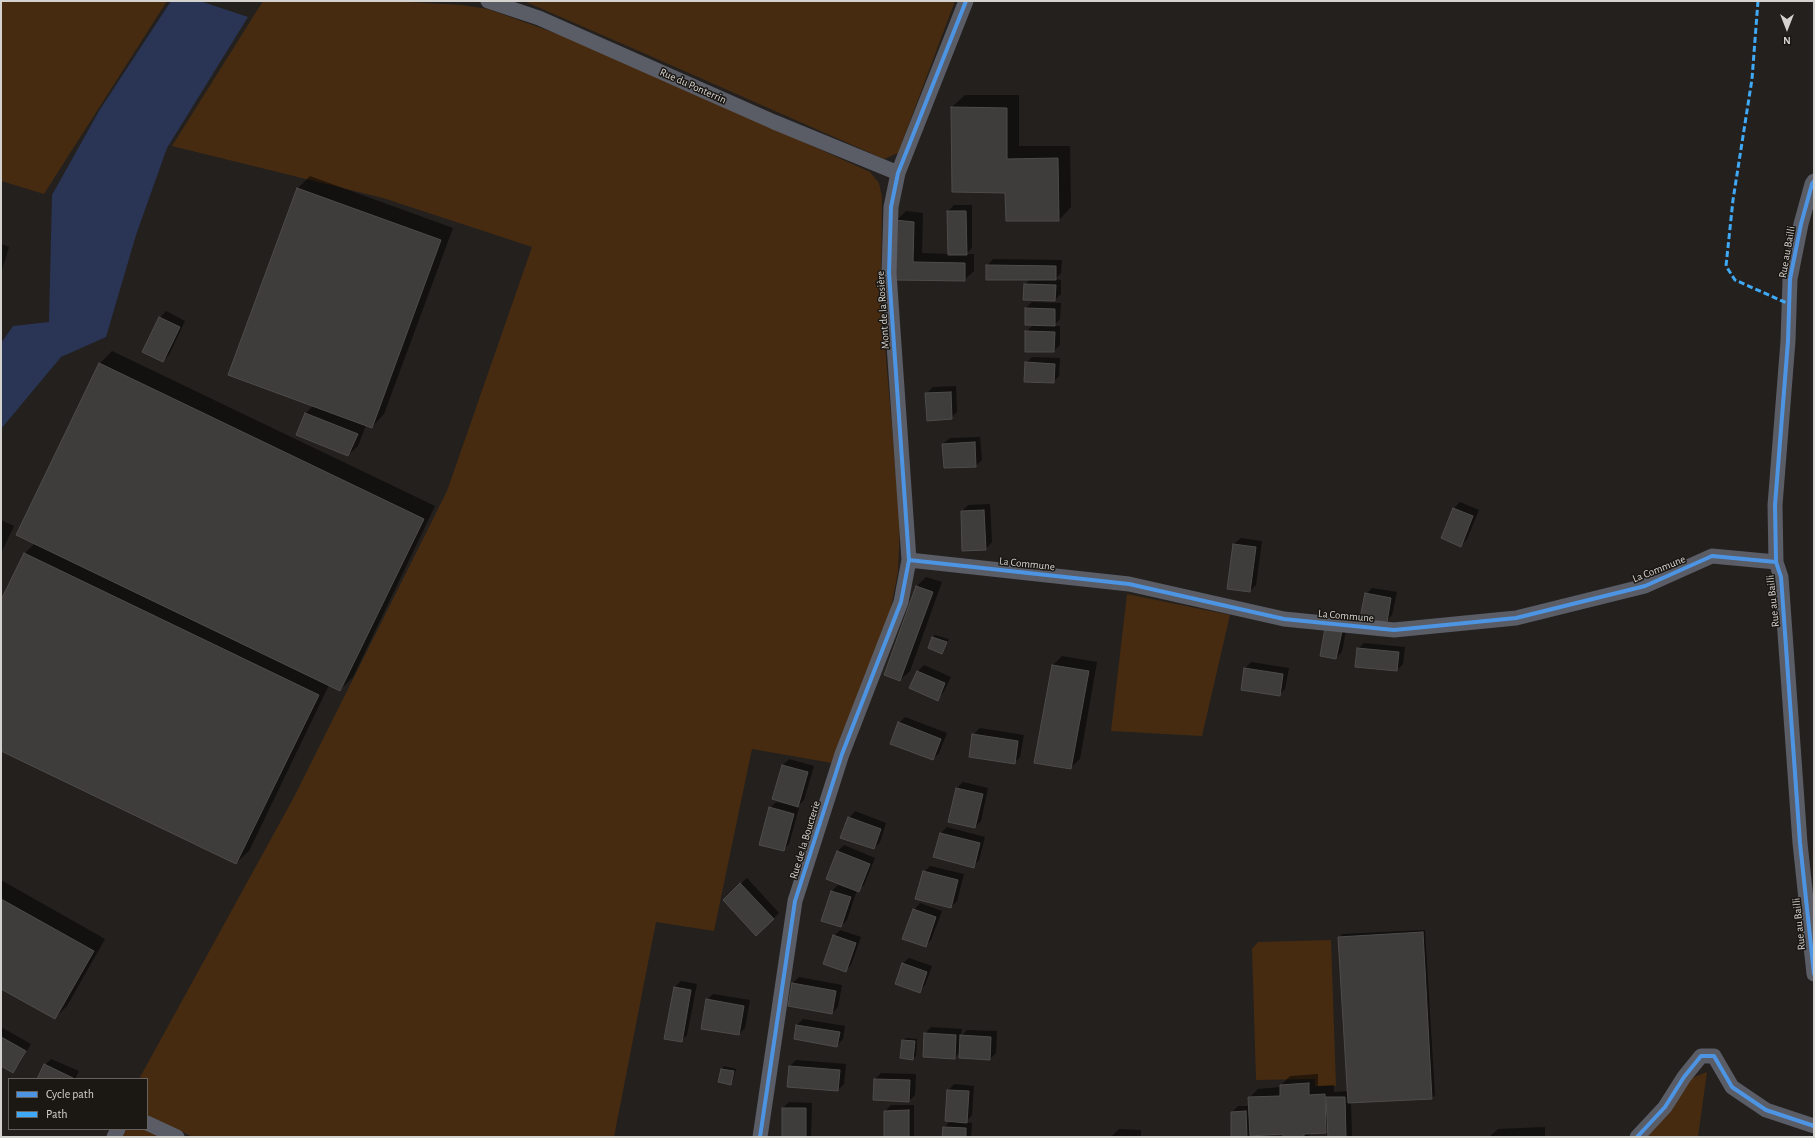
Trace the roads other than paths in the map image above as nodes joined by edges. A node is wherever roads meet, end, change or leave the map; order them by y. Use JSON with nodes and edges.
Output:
{"nodes":[{"id":1,"x":488,"y":1,"type":"edge"},
{"id":2,"x":966,"y":1,"type":"edge"},
{"id":3,"x":898,"y":173,"type":"junction"},
{"id":4,"x":1814,"y":181,"type":"edge"},
{"id":5,"x":909,"y":560,"type":"junction"},
{"id":6,"x":1776,"y":562,"type":"junction"},
{"id":7,"x":1814,"y":974,"type":"edge"},
{"id":8,"x":148,"y":1123,"type":"edge"},
{"id":9,"x":1814,"y":1126,"type":"edge"},
{"id":10,"x":177,"y":1137,"type":"edge"},
{"id":11,"x":760,"y":1137,"type":"edge"},
{"id":12,"x":1637,"y":1137,"type":"edge"}],
"edges":[{"from":1,"to":3,"type":"street","name":"Rue du Ponterrin"},
{"from":2,"to":3,"type":"street","name":"Mont de la Rosière"},
{"from":3,"to":5,"type":"street","name":"Mont de la Rosière"},
{"from":4,"to":6,"type":"street","name":"Rue au Bailli"},
{"from":5,"to":6,"type":"street","name":"La Commune"},
{"from":5,"to":11,"type":"street","name":"Rue de la Boucterie"},
{"from":6,"to":7,"type":"street","name":"Rue au Bailli"},
{"from":8,"to":10,"type":"street"},
{"from":9,"to":12,"type":"street"}]}
